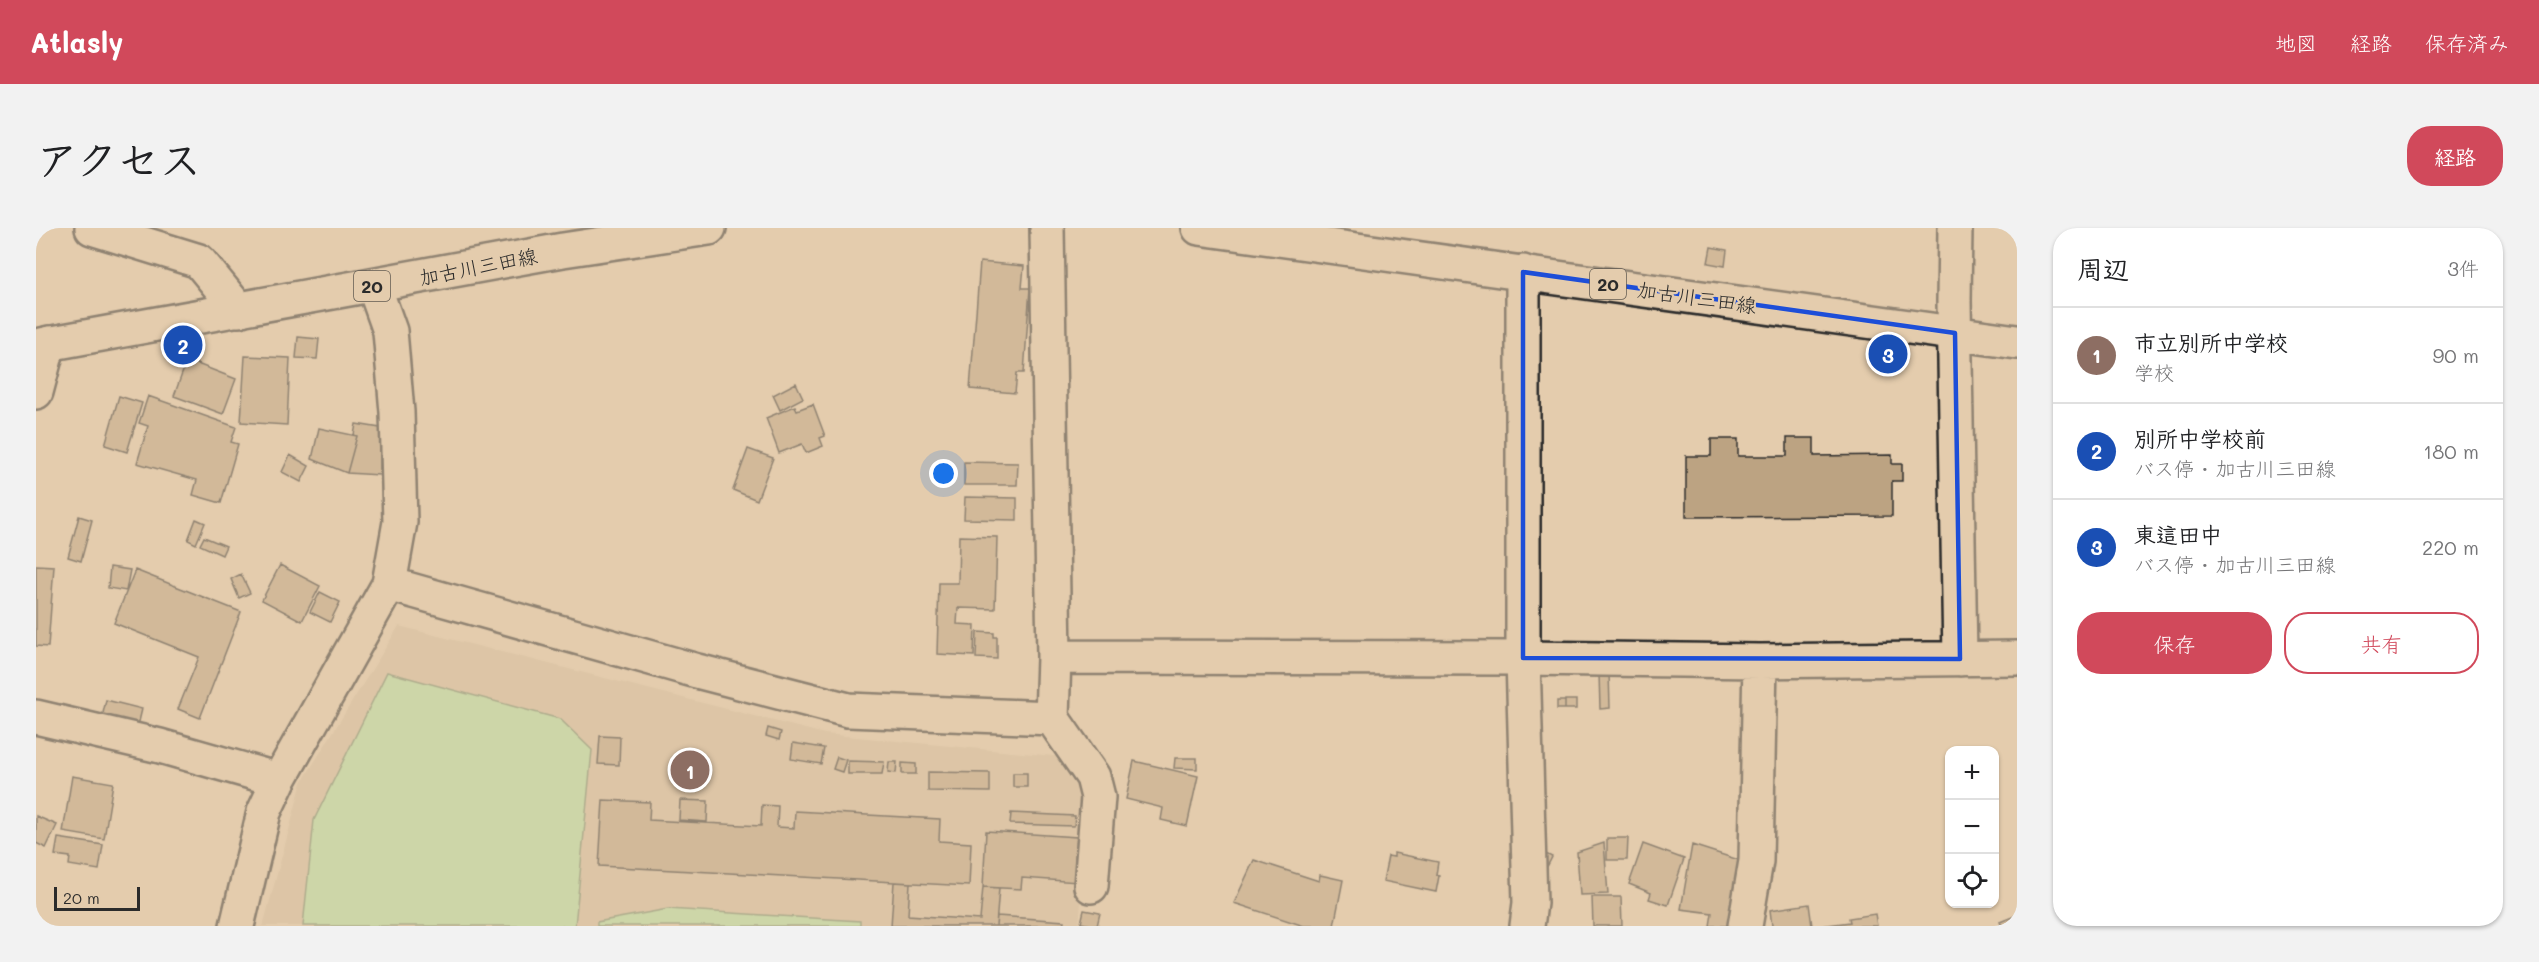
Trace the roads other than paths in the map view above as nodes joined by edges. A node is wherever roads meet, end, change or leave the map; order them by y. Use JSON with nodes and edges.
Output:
{"nodes":[{"id":1,"x":92,"y":228,"type":"edge"},
{"id":2,"x":709,"y":228,"type":"edge"},
{"id":3,"x":1047,"y":228,"type":"edge"},
{"id":4,"x":1199,"y":228,"type":"edge"},
{"id":5,"x":1955,"y":228,"type":"edge"},
{"id":6,"x":617,"y":234,"type":"edge"},
{"id":7,"x":1523,"y":272,"type":"junction"},
{"id":8,"x":374,"y":286,"type":"junction"},
{"id":9,"x":239,"y":310,"type":"junction"},
{"id":10,"x":1954,"y":333,"type":"junction"},
{"id":11,"x":2017,"y":342,"type":"edge"},
{"id":12,"x":42,"y":345,"type":"edge"},
{"id":13,"x":36,"y":392,"type":"edge"},
{"id":14,"x":388,"y":584,"type":"junction"},
{"id":15,"x":1054,"y":657,"type":"junction"},
{"id":16,"x":1523,"y":658,"type":"junction"},
{"id":17,"x":2017,"y":658,"type":"edge"},
{"id":18,"x":1960,"y":659,"type":"junction"},
{"id":19,"x":1760,"y":661,"type":"junction"},
{"id":20,"x":36,"y":717,"type":"edge"},
{"id":21,"x":1052,"y":718,"type":"junction"},
{"id":22,"x":279,"y":780,"type":"junction"},
{"id":23,"x":1091,"y":886,"type":"dead end"},
{"id":24,"x":237,"y":926,"type":"edge"},
{"id":25,"x":1527,"y":926,"type":"edge"},
{"id":26,"x":1745,"y":926,"type":"edge"}],
"edges":[{"from":1,"to":9,"type":"street"},
{"from":2,"to":6,"type":"street","name":"加古川三田線","number":"20"},
{"from":3,"to":15,"type":"street"},
{"from":4,"to":7,"type":"street","name":"加古川三田線","number":"20"},
{"from":5,"to":10,"type":"street"},
{"from":6,"to":8,"type":"street","name":"加古川三田線","number":"20"},
{"from":7,"to":10,"type":"street","name":"加古川三田線","number":"20"},
{"from":7,"to":16,"type":"street"},
{"from":8,"to":9,"type":"street","name":"加古川三田線","number":"20"},
{"from":8,"to":14,"type":"street"},
{"from":9,"to":12,"type":"street","name":"加古川三田線","number":"20"},
{"from":10,"to":11,"type":"street","name":"加古川三田線","number":"20"},
{"from":10,"to":18,"type":"street"},
{"from":12,"to":13,"type":"street"},
{"from":14,"to":21,"type":"street"},
{"from":14,"to":22,"type":"street"},
{"from":15,"to":16,"type":"street"},
{"from":15,"to":21,"type":"street"},
{"from":16,"to":19,"type":"street"},
{"from":16,"to":25,"type":"street"},
{"from":17,"to":18,"type":"street"},
{"from":18,"to":19,"type":"street"},
{"from":19,"to":26,"type":"street"},
{"from":20,"to":22,"type":"street"},
{"from":21,"to":23,"type":"street"},
{"from":22,"to":24,"type":"street"}]}
